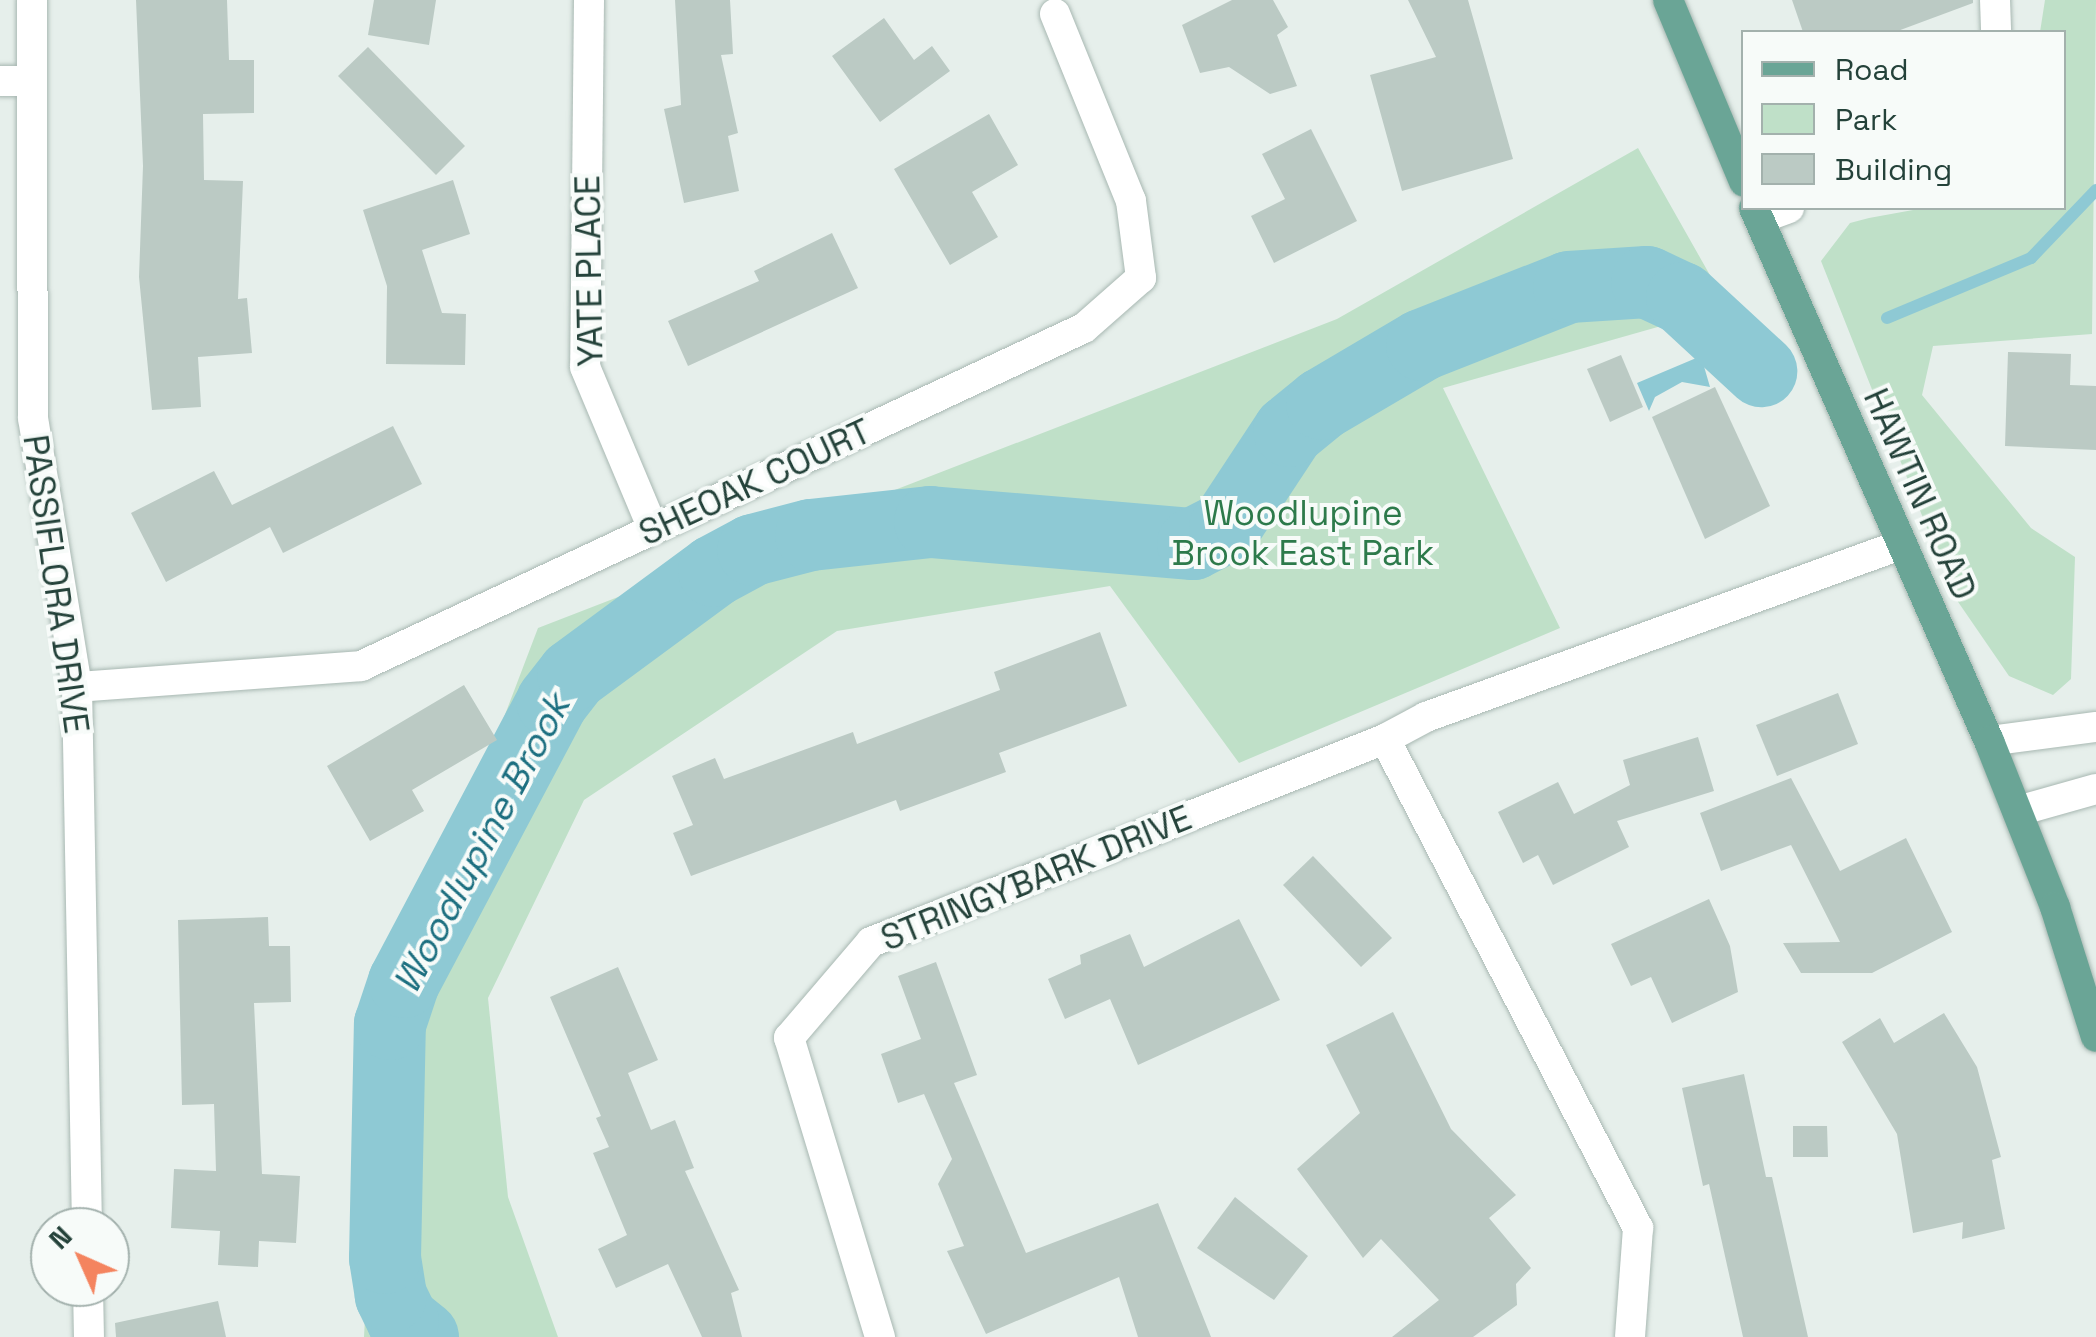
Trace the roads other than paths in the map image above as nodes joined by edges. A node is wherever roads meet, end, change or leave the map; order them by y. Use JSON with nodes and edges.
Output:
{"nodes":[{"id":1,"x":32,"y":0,"type":"edge"},
{"id":2,"x":589,"y":0,"type":"edge"},
{"id":3,"x":1668,"y":0,"type":"edge"},
{"id":4,"x":1996,"y":0,"type":"edge"},
{"id":5,"x":1056,"y":14,"type":"dead end"},
{"id":6,"x":1996,"y":30,"type":"edge"},
{"id":7,"x":0,"y":81,"type":"edge"},
{"id":8,"x":31,"y":81,"type":"junction"},
{"id":9,"x":1741,"y":175,"type":"edge"},
{"id":10,"x":1756,"y":213,"type":"edge"},
{"id":11,"x":653,"y":530,"type":"junction"},
{"id":12,"x":1900,"y":545,"type":"junction"},
{"id":13,"x":78,"y":687,"type":"junction"},
{"id":14,"x":2096,"y":727,"type":"edge"},
{"id":15,"x":1386,"y":739,"type":"junction"},
{"id":16,"x":1989,"y":740,"type":"junction"},
{"id":17,"x":2096,"y":789,"type":"edge"},
{"id":18,"x":2018,"y":811,"type":"junction"},
{"id":19,"x":2096,"y":1037,"type":"edge"},
{"id":20,"x":87,"y":1207,"type":"edge"},
{"id":21,"x":88,"y":1307,"type":"edge"},
{"id":22,"x":89,"y":1337,"type":"edge"},
{"id":23,"x":880,"y":1337,"type":"edge"},
{"id":24,"x":1630,"y":1337,"type":"edge"}],
"edges":[{"from":1,"to":8,"type":"street","name":"PASSIFLORA DRIVE"},
{"from":2,"to":11,"type":"street","name":"YATE PLACE"},
{"from":3,"to":9,"type":"main road"},
{"from":4,"to":6,"type":"street"},
{"from":5,"to":11,"type":"street","name":"SHEOAK COURT"},
{"from":7,"to":8,"type":"street"},
{"from":8,"to":13,"type":"street","name":"PASSIFLORA DRIVE"},
{"from":10,"to":12,"type":"main road","name":"HAWTIN ROAD"},
{"from":11,"to":13,"type":"street","name":"SHEOAK COURT"},
{"from":12,"to":15,"type":"street","name":"STRINGYBARK DRIVE"},
{"from":12,"to":16,"type":"main road","name":"HAWTIN ROAD"},
{"from":13,"to":20,"type":"street","name":"PASSIFLORA DRIVE"},
{"from":14,"to":16,"type":"street"},
{"from":15,"to":23,"type":"street","name":"STRINGYBARK DRIVE"},
{"from":15,"to":24,"type":"street"},
{"from":16,"to":18,"type":"main road","name":"HAWTIN ROAD"},
{"from":17,"to":18,"type":"street"},
{"from":18,"to":19,"type":"main road","name":"HAWTIN ROAD"},
{"from":21,"to":22,"type":"street"}]}
